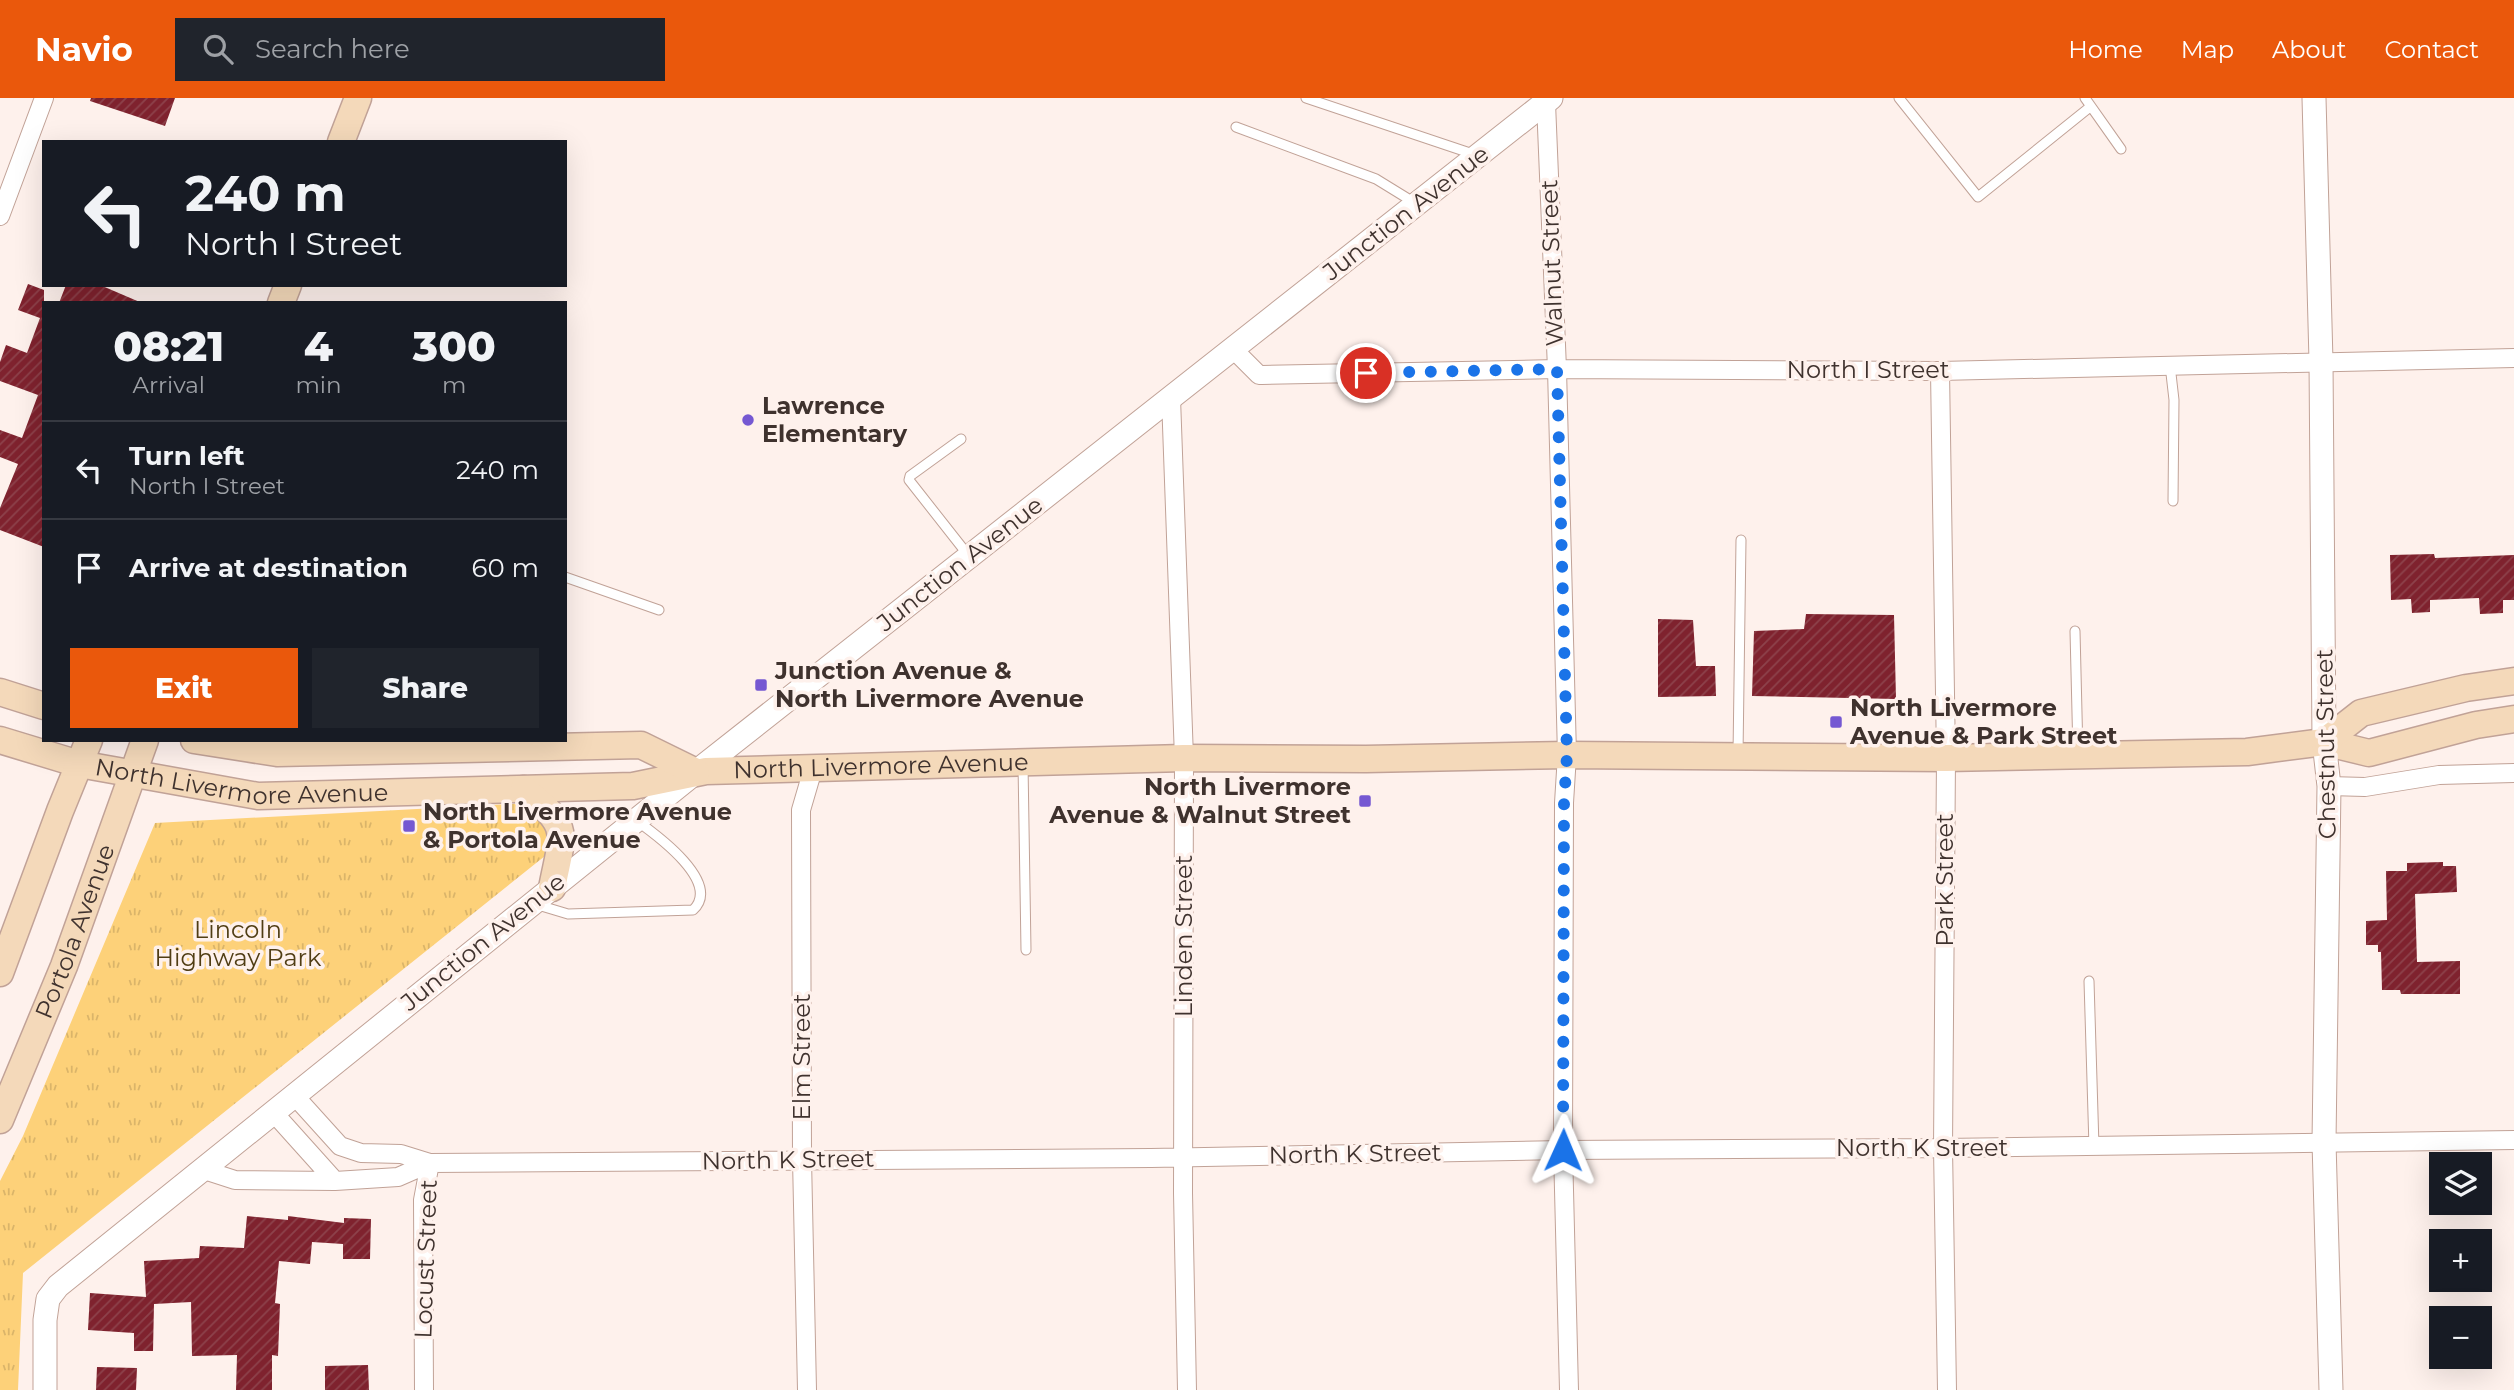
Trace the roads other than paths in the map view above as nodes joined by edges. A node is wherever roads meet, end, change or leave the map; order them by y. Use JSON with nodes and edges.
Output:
{"nodes":[{"id":1,"x":44,"y":98,"type":"edge"},
{"id":2,"x":358,"y":98,"type":"edge"},
{"id":3,"x":1306,"y":98,"type":"edge"},
{"id":4,"x":1899,"y":98,"type":"edge"},
{"id":5,"x":2314,"y":98,"type":"edge"},
{"id":6,"x":1548,"y":100,"type":"edge"},
{"id":7,"x":2088,"y":102,"type":"edge"},
{"id":8,"x":1236,"y":127,"type":"dead end"},
{"id":9,"x":342,"y":140,"type":"edge"},
{"id":10,"x":2121,"y":149,"type":"dead end"},
{"id":11,"x":1478,"y":156,"type":"junction"},
{"id":12,"x":1416,"y":204,"type":"junction"},
{"id":13,"x":0,"y":216,"type":"edge"},
{"id":14,"x":1233,"y":349,"type":"junction"},
{"id":15,"x":2514,"y":358,"type":"edge"},
{"id":16,"x":2321,"y":361,"type":"junction"},
{"id":17,"x":2171,"y":365,"type":"junction"},
{"id":18,"x":1557,"y":369,"type":"junction"},
{"id":19,"x":1940,"y":371,"type":"junction"},
{"id":20,"x":1171,"y":398,"type":"junction"},
{"id":21,"x":961,"y":439,"type":"dead end"},
{"id":22,"x":2173,"y":501,"type":"dead end"},
{"id":23,"x":1741,"y":540,"type":"dead end"},
{"id":24,"x":969,"y":557,"type":"junction"},
{"id":25,"x":567,"y":578,"type":"edge"},
{"id":26,"x":659,"y":610,"type":"dead end"},
{"id":27,"x":2075,"y":631,"type":"dead end"},
{"id":28,"x":2514,"y":681,"type":"edge"},
{"id":29,"x":0,"y":692,"type":"edge"},
{"id":30,"x":42,"y":705,"type":"edge"},
{"id":31,"x":2514,"y":719,"type":"edge"},
{"id":32,"x":0,"y":740,"type":"edge"},
{"id":33,"x":144,"y":742,"type":"edge"},
{"id":34,"x":207,"y":742,"type":"edge"},
{"id":35,"x":2324,"y":742,"type":"junction"},
{"id":36,"x":516,"y":744,"type":"edge"},
{"id":37,"x":84,"y":752,"type":"edge"},
{"id":38,"x":1567,"y":755,"type":"junction"},
{"id":39,"x":1738,"y":756,"type":"junction"},
{"id":40,"x":2078,"y":756,"type":"junction"},
{"id":41,"x":1184,"y":758,"type":"junction"},
{"id":42,"x":1946,"y":758,"type":"junction"},
{"id":43,"x":1023,"y":762,"type":"junction"},
{"id":44,"x":813,"y":769,"type":"junction"},
{"id":45,"x":696,"y":772,"type":"junction"},
{"id":46,"x":2514,"y":773,"type":"edge"},
{"id":47,"x":132,"y":774,"type":"junction"},
{"id":48,"x":2329,"y":786,"type":"junction"},
{"id":49,"x":524,"y":789,"type":"junction"},
{"id":50,"x":636,"y":821,"type":"junction"},
{"id":51,"x":542,"y":896,"type":"junction"},
{"id":52,"x":1026,"y":950,"type":"dead end"},
{"id":53,"x":0,"y":973,"type":"edge"},
{"id":54,"x":2089,"y":981,"type":"dead end"},
{"id":55,"x":293,"y":1094,"type":"junction"},
{"id":56,"x":273,"y":1112,"type":"junction"},
{"id":57,"x":0,"y":1120,"type":"edge"},
{"id":58,"x":2514,"y":1140,"type":"edge"},
{"id":59,"x":2324,"y":1142,"type":"junction"},
{"id":60,"x":2095,"y":1147,"type":"junction"},
{"id":61,"x":1943,"y":1148,"type":"junction"},
{"id":62,"x":1563,"y":1150,"type":"junction"},
{"id":63,"x":1183,"y":1157,"type":"junction"},
{"id":64,"x":802,"y":1159,"type":"junction"},
{"id":65,"x":429,"y":1163,"type":"junction"},
{"id":66,"x":201,"y":1169,"type":"junction"},
{"id":67,"x":335,"y":1181,"type":"junction"},
{"id":68,"x":45,"y":1390,"type":"edge"},
{"id":69,"x":424,"y":1390,"type":"edge"},
{"id":70,"x":807,"y":1390,"type":"edge"},
{"id":71,"x":1187,"y":1390,"type":"edge"},
{"id":72,"x":1569,"y":1390,"type":"edge"},
{"id":73,"x":1947,"y":1390,"type":"edge"},
{"id":74,"x":2331,"y":1390,"type":"edge"}],
"edges":[{"from":1,"to":13,"type":"street"},
{"from":2,"to":9,"type":"main road"},
{"from":3,"to":11,"type":"lane"},
{"from":4,"to":7,"type":"lane"},
{"from":5,"to":16,"type":"street","name":"Chestnut Street"},
{"from":6,"to":11,"type":"street","name":"Junction Avenue"},
{"from":6,"to":18,"type":"street","name":"Walnut Street"},
{"from":7,"to":10,"type":"lane"},
{"from":8,"to":12,"type":"lane"},
{"from":11,"to":12,"type":"street","name":"Junction Avenue"},
{"from":12,"to":14,"type":"street","name":"Junction Avenue"},
{"from":14,"to":18,"type":"street","name":"North I Street"},
{"from":14,"to":20,"type":"street","name":"Junction Avenue"},
{"from":15,"to":16,"type":"street","name":"North I Street"},
{"from":16,"to":17,"type":"street","name":"North I Street"},
{"from":16,"to":35,"type":"street","name":"Chestnut Street"},
{"from":17,"to":19,"type":"street","name":"North I Street"},
{"from":17,"to":22,"type":"lane"},
{"from":18,"to":19,"type":"street","name":"North I Street"},
{"from":18,"to":38,"type":"street","name":"Walnut Street"},
{"from":19,"to":42,"type":"street","name":"Park Street"},
{"from":20,"to":24,"type":"street","name":"Junction Avenue"},
{"from":20,"to":41,"type":"street","name":"Linden Street"},
{"from":21,"to":24,"type":"lane"},
{"from":23,"to":39,"type":"lane"},
{"from":24,"to":45,"type":"street","name":"Junction Avenue"},
{"from":25,"to":26,"type":"lane"},
{"from":27,"to":40,"type":"lane"},
{"from":28,"to":35,"type":"main road"},
{"from":29,"to":30,"type":"main road"},
{"from":31,"to":35,"type":"main road","name":"North Livermore Avenue"},
{"from":32,"to":37,"type":"main road","name":"North Livermore Avenue"},
{"from":33,"to":47,"type":"main road","name":"Portola Avenue"},
{"from":34,"to":36,"type":"main road","name":"North Livermore Avenue"},
{"from":35,"to":40,"type":"main road","name":"North Livermore Avenue"},
{"from":35,"to":48,"type":"street","name":"Chestnut Street"},
{"from":36,"to":45,"type":"main road","name":"North Livermore Avenue"},
{"from":37,"to":47,"type":"main road","name":"North Livermore Avenue"},
{"from":37,"to":53,"type":"main road"},
{"from":38,"to":39,"type":"main road","name":"North Livermore Avenue"},
{"from":38,"to":41,"type":"main road","name":"North Livermore Avenue"},
{"from":38,"to":62,"type":"street","name":"Walnut Street"},
{"from":39,"to":42,"type":"main road","name":"North Livermore Avenue"},
{"from":40,"to":42,"type":"main road","name":"North Livermore Avenue"},
{"from":41,"to":43,"type":"main road","name":"North Livermore Avenue"},
{"from":41,"to":63,"type":"street","name":"Linden Street"},
{"from":42,"to":61,"type":"street","name":"Park Street"},
{"from":43,"to":44,"type":"main road","name":"North Livermore Avenue"},
{"from":43,"to":52,"type":"lane"},
{"from":44,"to":45,"type":"main road","name":"North Livermore Avenue"},
{"from":44,"to":64,"type":"street","name":"Elm Street"},
{"from":45,"to":49,"type":"main road","name":"North Livermore Avenue"},
{"from":45,"to":50,"type":"street","name":"Junction Avenue"},
{"from":46,"to":48,"type":"street"},
{"from":47,"to":49,"type":"main road","name":"North Livermore Avenue"},
{"from":47,"to":57,"type":"main road","name":"Portola Avenue"},
{"from":48,"to":59,"type":"street","name":"Chestnut Street"},
{"from":49,"to":51,"type":"main road"},
{"from":50,"to":51,"type":"street","name":"Junction Avenue"},
{"from":50,"to":51,"type":"lane"},
{"from":51,"to":55,"type":"street","name":"Junction Avenue"},
{"from":54,"to":60,"type":"lane"},
{"from":55,"to":56,"type":"street","name":"Junction Avenue"},
{"from":55,"to":65,"type":"street","name":"Locust Street"},
{"from":56,"to":66,"type":"street","name":"Junction Avenue"},
{"from":56,"to":67,"type":"street"},
{"from":58,"to":59,"type":"street","name":"North K Street"},
{"from":59,"to":60,"type":"street","name":"North K Street"},
{"from":59,"to":74,"type":"street","name":"Chestnut Street"},
{"from":60,"to":61,"type":"street","name":"North K Street"},
{"from":61,"to":62,"type":"street","name":"North K Street"},
{"from":61,"to":73,"type":"street","name":"Park Street"},
{"from":62,"to":63,"type":"street","name":"North K Street"},
{"from":62,"to":72,"type":"street","name":"Walnut Street"},
{"from":63,"to":64,"type":"street","name":"North K Street"},
{"from":63,"to":71,"type":"street","name":"Linden Street"},
{"from":64,"to":65,"type":"street","name":"North K Street"},
{"from":64,"to":70,"type":"street","name":"Elm Street"},
{"from":65,"to":67,"type":"street","name":"North K Street"},
{"from":65,"to":69,"type":"street","name":"Locust Street"},
{"from":66,"to":67,"type":"street","name":"North K Street"},
{"from":66,"to":68,"type":"street","name":"Junction Avenue"}]}
